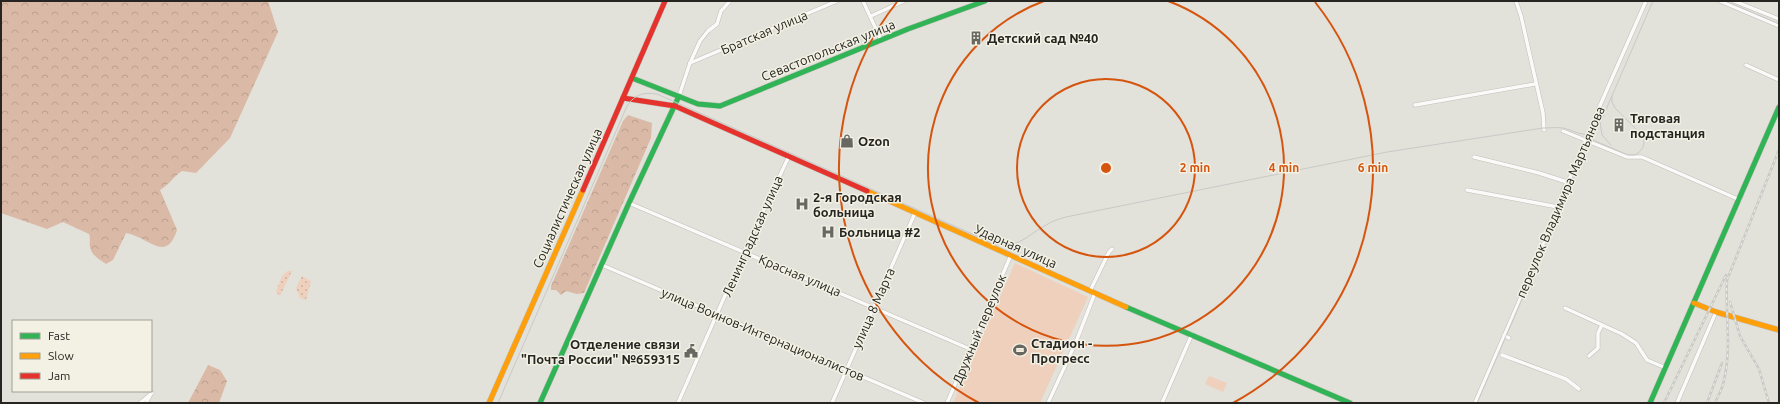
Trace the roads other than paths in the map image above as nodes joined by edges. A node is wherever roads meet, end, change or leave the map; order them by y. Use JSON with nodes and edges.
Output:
{"nodes":[{"id":1,"x":665,"y":1,"type":"edge"},
{"id":2,"x":730,"y":1,"type":"edge"},
{"id":3,"x":837,"y":1,"type":"edge"},
{"id":4,"x":863,"y":1,"type":"edge"},
{"id":5,"x":904,"y":1,"type":"edge"},
{"id":6,"x":985,"y":1,"type":"edge"},
{"id":7,"x":1516,"y":1,"type":"edge"},
{"id":8,"x":1646,"y":1,"type":"edge"},
{"id":9,"x":1720,"y":1,"type":"edge"},
{"id":10,"x":1734,"y":1,"type":"edge"},
{"id":11,"x":871,"y":16,"type":"junction"},
{"id":12,"x":1779,"y":20,"type":"edge"},
{"id":13,"x":1779,"y":26,"type":"edge"},
{"id":14,"x":881,"y":40,"type":"junction"},
{"id":15,"x":690,"y":63,"type":"junction"},
{"id":16,"x":1746,"y":65,"type":"dead end"},
{"id":17,"x":632,"y":78,"type":"junction"},
{"id":18,"x":1779,"y":80,"type":"edge"},
{"id":19,"x":1535,"y":84,"type":"junction"},
{"id":20,"x":679,"y":96,"type":"junction"},
{"id":21,"x":624,"y":98,"type":"junction"},
{"id":22,"x":1415,"y":105,"type":"dead end"},
{"id":23,"x":675,"y":106,"type":"junction"},
{"id":24,"x":1779,"y":107,"type":"edge"},
{"id":25,"x":1544,"y":130,"type":"dead end"},
{"id":26,"x":1562,"y":131,"type":"dead end"},
{"id":27,"x":1587,"y":140,"type":"junction"},
{"id":28,"x":789,"y":156,"type":"junction"},
{"id":29,"x":1474,"y":157,"type":"dead end"},
{"id":30,"x":1567,"y":182,"type":"junction"},
{"id":31,"x":1467,"y":190,"type":"dead end"},
{"id":32,"x":1740,"y":200,"type":"junction"},
{"id":33,"x":629,"y":203,"type":"junction"},
{"id":34,"x":1558,"y":207,"type":"junction"},
{"id":35,"x":915,"y":213,"type":"junction"},
{"id":36,"x":1112,"y":249,"type":"dead end"},
{"id":37,"x":744,"y":252,"type":"junction"},
{"id":38,"x":1011,"y":255,"type":"junction"},
{"id":39,"x":602,"y":265,"type":"junction"},
{"id":40,"x":1092,"y":292,"type":"junction"},
{"id":41,"x":1694,"y":303,"type":"junction"},
{"id":42,"x":874,"y":307,"type":"junction"},
{"id":43,"x":1565,"y":308,"type":"dead end"},
{"id":44,"x":1716,"y":312,"type":"junction"},
{"id":45,"x":717,"y":314,"type":"junction"},
{"id":46,"x":1602,"y":325,"type":"junction"},
{"id":47,"x":1779,"y":330,"type":"edge"},
{"id":48,"x":1192,"y":334,"type":"junction"},
{"id":49,"x":1504,"y":335,"type":"junction"},
{"id":50,"x":1509,"y":338,"type":"dead end"},
{"id":51,"x":970,"y":349,"type":"junction"},
{"id":52,"x":1502,"y":355,"type":"dead end"},
{"id":53,"x":1589,"y":356,"type":"dead end"},
{"id":54,"x":1666,"y":368,"type":"junction"},
{"id":55,"x":846,"y":370,"type":"junction"},
{"id":56,"x":1579,"y":389,"type":"dead end"},
{"id":57,"x":140,"y":403,"type":"edge"},
{"id":58,"x":146,"y":403,"type":"edge"},
{"id":59,"x":489,"y":403,"type":"edge"},
{"id":60,"x":540,"y":403,"type":"edge"},
{"id":61,"x":678,"y":403,"type":"edge"},
{"id":62,"x":832,"y":403,"type":"edge"},
{"id":63,"x":924,"y":403,"type":"edge"},
{"id":64,"x":947,"y":403,"type":"edge"},
{"id":65,"x":1048,"y":403,"type":"edge"},
{"id":66,"x":1162,"y":403,"type":"edge"},
{"id":67,"x":1350,"y":403,"type":"edge"},
{"id":68,"x":1474,"y":403,"type":"edge"},
{"id":69,"x":1650,"y":403,"type":"edge"},
{"id":70,"x":1677,"y":403,"type":"edge"}],
"edges":[{"from":1,"to":17,"type":"street","name":"Социалистическая улица"},
{"from":2,"to":15,"type":"street"},
{"from":3,"to":15,"type":"street","name":"Братская улица"},
{"from":4,"to":11,"type":"street"},
{"from":5,"to":11,"type":"street"},
{"from":6,"to":14,"type":"street","name":"Севастопольская улица"},
{"from":7,"to":19,"type":"street"},
{"from":8,"to":27,"type":"street","name":"переулок Владимира Мартьянова"},
{"from":9,"to":13,"type":"street"},
{"from":10,"to":12,"type":"street"},
{"from":11,"to":14,"type":"street"},
{"from":14,"to":20,"type":"street","name":"Севастопольская улица"},
{"from":15,"to":20,"type":"street"},
{"from":16,"to":18,"type":"street"},
{"from":17,"to":20,"type":"street","name":"Севастопольская улица"},
{"from":17,"to":21,"type":"street","name":"Социалистическая улица"},
{"from":19,"to":22,"type":"street"},
{"from":19,"to":25,"type":"street"},
{"from":20,"to":23,"type":"street"},
{"from":21,"to":23,"type":"street","name":"Ударная улица"},
{"from":21,"to":59,"type":"street","name":"Социалистическая улица"},
{"from":23,"to":28,"type":"street","name":"Ударная улица"},
{"from":23,"to":33,"type":"street"},
{"from":24,"to":32,"type":"street"},
{"from":26,"to":27,"type":"street"},
{"from":27,"to":30,"type":"street","name":"переулок Владимира Мартьянова"},
{"from":27,"to":32,"type":"street"},
{"from":28,"to":35,"type":"street","name":"Ударная улица"},
{"from":28,"to":37,"type":"street","name":"Ленинградская улица"},
{"from":29,"to":30,"type":"street"},
{"from":30,"to":34,"type":"street","name":"переулок Владимира Мартьянова"},
{"from":31,"to":34,"type":"street"},
{"from":32,"to":41,"type":"street"},
{"from":33,"to":37,"type":"street","name":"Красная улица"},
{"from":33,"to":39,"type":"street"},
{"from":34,"to":49,"type":"street","name":"переулок Владимира Мартьянова"},
{"from":35,"to":38,"type":"street","name":"Ударная улица"},
{"from":35,"to":42,"type":"street","name":"улица 8 Марта"},
{"from":36,"to":40,"type":"street"},
{"from":37,"to":42,"type":"street","name":"Красная улица"},
{"from":37,"to":45,"type":"street","name":"Ленинградская улица"},
{"from":38,"to":40,"type":"street","name":"Ударная улица"},
{"from":38,"to":51,"type":"street","name":"Дружный переулок"},
{"from":39,"to":45,"type":"street","name":"улица Воинов-Интернационалистов"},
{"from":39,"to":60,"type":"street"},
{"from":40,"to":48,"type":"street","name":"Ударная улица"},
{"from":40,"to":65,"type":"street"},
{"from":41,"to":44,"type":"street"},
{"from":41,"to":54,"type":"street"},
{"from":42,"to":51,"type":"street","name":"Красная улица"},
{"from":42,"to":55,"type":"street","name":"улица 8 Марта"},
{"from":43,"to":46,"type":"street"},
{"from":44,"to":47,"type":"street"},
{"from":44,"to":70,"type":"street"},
{"from":45,"to":55,"type":"street","name":"улица Воинов-Интернационалистов"},
{"from":45,"to":61,"type":"street","name":"Ленинградская улица"},
{"from":46,"to":53,"type":"street"},
{"from":46,"to":54,"type":"street"},
{"from":48,"to":66,"type":"street"},
{"from":48,"to":67,"type":"street","name":"Ударная улица"},
{"from":49,"to":50,"type":"street"},
{"from":49,"to":68,"type":"street","name":"переулок Владимира Мартьянова"},
{"from":51,"to":64,"type":"street","name":"Дружный переулок"},
{"from":52,"to":56,"type":"street"},
{"from":54,"to":69,"type":"street"},
{"from":55,"to":62,"type":"street","name":"улица 8 Марта"},
{"from":55,"to":63,"type":"street","name":"улица Воинов-Интернационалистов"},
{"from":57,"to":58,"type":"street"}]}
